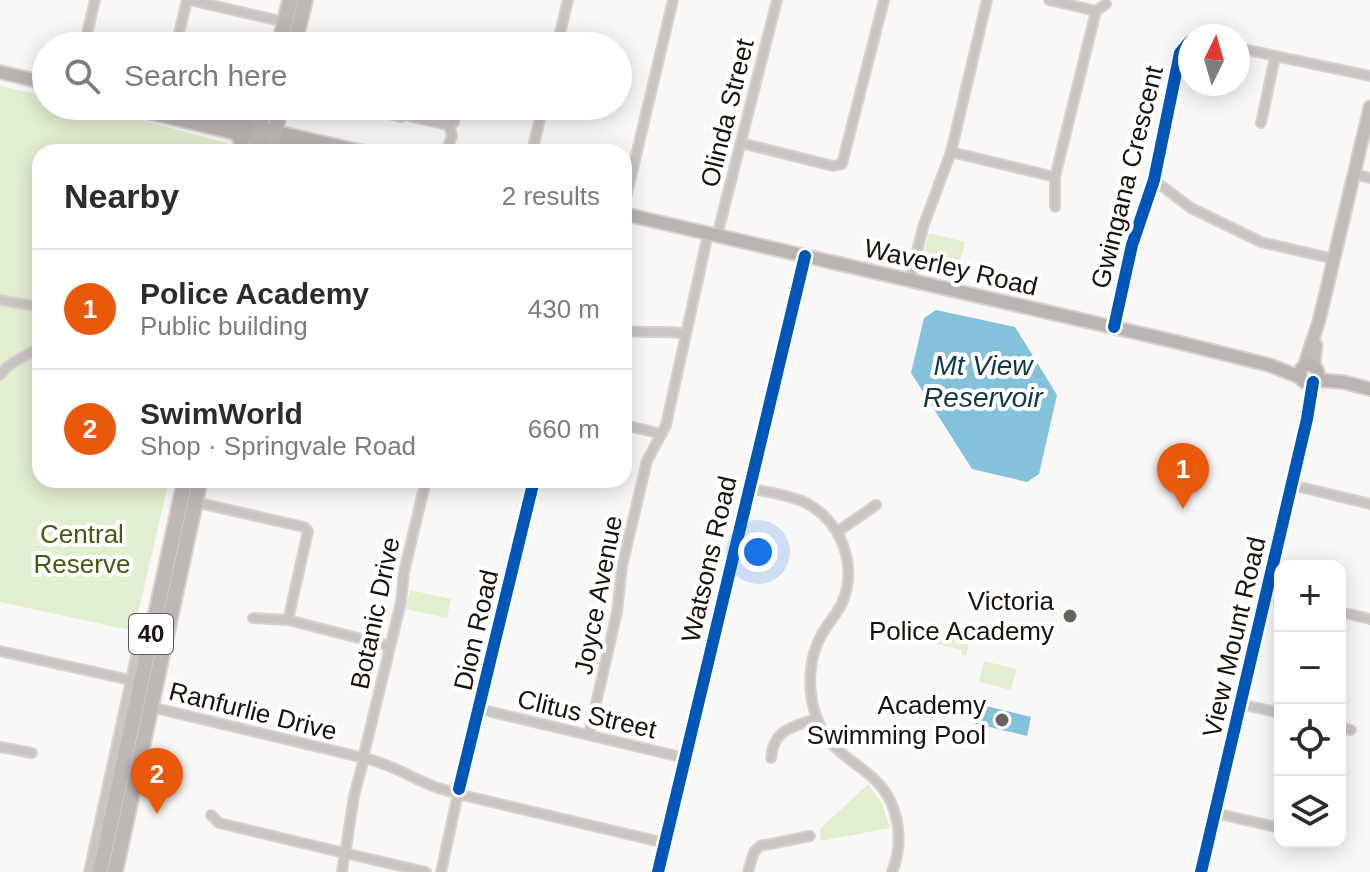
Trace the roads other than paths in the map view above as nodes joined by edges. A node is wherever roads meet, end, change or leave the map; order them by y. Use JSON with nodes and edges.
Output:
{"nodes":[{"id":1,"x":95,"y":0,"type":"edge"},
{"id":2,"x":188,"y":0,"type":"edge"},
{"id":3,"x":290,"y":0,"type":"edge"},
{"id":4,"x":305,"y":0,"type":"edge"},
{"id":5,"x":568,"y":0,"type":"edge"},
{"id":6,"x":673,"y":0,"type":"edge"},
{"id":7,"x":777,"y":0,"type":"edge"},
{"id":8,"x":884,"y":0,"type":"edge"},
{"id":9,"x":987,"y":0,"type":"edge"},
{"id":10,"x":1049,"y":0,"type":"edge"},
{"id":11,"x":1106,"y":4,"type":"dead end"},
{"id":12,"x":1096,"y":11,"type":"junction"},
{"id":13,"x":285,"y":22,"type":"junction"},
{"id":14,"x":87,"y":32,"type":"edge"},
{"id":15,"x":180,"y":32,"type":"edge"},
{"id":16,"x":282,"y":32,"type":"edge"},
{"id":17,"x":297,"y":32,"type":"edge"},
{"id":18,"x":560,"y":32,"type":"edge"},
{"id":19,"x":1250,"y":51,"type":"edge"},
{"id":20,"x":1275,"y":57,"type":"junction"},
{"id":21,"x":1178,"y":63,"type":"edge"},
{"id":22,"x":0,"y":72,"type":"edge"},
{"id":23,"x":1370,"y":78,"type":"edge"},
{"id":24,"x":32,"y":80,"type":"edge"},
{"id":25,"x":1370,"y":107,"type":"edge"},
{"id":26,"x":199,"y":120,"type":"edge"},
{"id":27,"x":249,"y":120,"type":"edge"},
{"id":28,"x":261,"y":120,"type":"edge"},
{"id":29,"x":280,"y":120,"type":"edge"},
{"id":30,"x":424,"y":120,"type":"edge"},
{"id":31,"x":455,"y":120,"type":"edge"},
{"id":32,"x":540,"y":120,"type":"edge"},
{"id":33,"x":1261,"y":123,"type":"dead end"},
{"id":34,"x":449,"y":125,"type":"junction"},
{"id":35,"x":238,"y":129,"type":"junction"},
{"id":36,"x":257,"y":140,"type":"edge"},
{"id":37,"x":741,"y":143,"type":"junction"},
{"id":38,"x":243,"y":144,"type":"edge"},
{"id":39,"x":281,"y":144,"type":"edge"},
{"id":40,"x":449,"y":144,"type":"edge"},
{"id":41,"x":534,"y":144,"type":"edge"},
{"id":42,"x":951,"y":152,"type":"junction"},
{"id":43,"x":632,"y":172,"type":"edge"},
{"id":44,"x":1354,"y":174,"type":"junction"},
{"id":45,"x":1055,"y":177,"type":"junction"},
{"id":46,"x":1370,"y":178,"type":"edge"},
{"id":47,"x":1154,"y":180,"type":"junction"},
{"id":48,"x":1055,"y":207,"type":"dead end"},
{"id":49,"x":632,"y":216,"type":"edge"},
{"id":50,"x":712,"y":235,"type":"junction"},
{"id":51,"x":805,"y":256,"type":"junction"},
{"id":52,"x":1334,"y":259,"type":"junction"},
{"id":53,"x":910,"y":280,"type":"junction"},
{"id":54,"x":0,"y":300,"type":"edge"},
{"id":55,"x":32,"y":306,"type":"edge"},
{"id":56,"x":1114,"y":327,"type":"junction"},
{"id":57,"x":632,"y":332,"type":"edge"},
{"id":58,"x":686,"y":334,"type":"junction"},
{"id":59,"x":32,"y":352,"type":"edge"},
{"id":60,"x":1309,"y":374,"type":"junction"},
{"id":61,"x":0,"y":375,"type":"edge"},
{"id":62,"x":1370,"y":389,"type":"edge"},
{"id":63,"x":632,"y":427,"type":"edge"},
{"id":64,"x":662,"y":434,"type":"junction"},
{"id":65,"x":1292,"y":485,"type":"junction"},
{"id":66,"x":183,"y":488,"type":"edge"},
{"id":67,"x":198,"y":488,"type":"edge"},
{"id":68,"x":424,"y":488,"type":"edge"},
{"id":69,"x":532,"y":488,"type":"edge"},
{"id":70,"x":749,"y":488,"type":"junction"},
{"id":71,"x":195,"y":502,"type":"junction"},
{"id":72,"x":1370,"y":504,"type":"edge"},
{"id":73,"x":876,"y":505,"type":"dead end"},
{"id":74,"x":837,"y":532,"type":"junction"},
{"id":75,"x":1266,"y":595,"type":"junction"},
{"id":76,"x":1274,"y":597,"type":"edge"},
{"id":77,"x":1346,"y":613,"type":"edge"},
{"id":78,"x":253,"y":618,"type":"dead end"},
{"id":79,"x":1370,"y":619,"type":"edge"},
{"id":80,"x":288,"y":620,"type":"junction"},
{"id":81,"x":141,"y":634,"type":"dead end"},
{"id":82,"x":389,"y":646,"type":"junction"},
{"id":83,"x":0,"y":651,"type":"edge"},
{"id":84,"x":142,"y":682,"type":"junction"},
{"id":85,"x":1240,"y":704,"type":"junction"},
{"id":86,"x":144,"y":706,"type":"junction"},
{"id":87,"x":479,"y":709,"type":"junction"},
{"id":88,"x":1274,"y":712,"type":"edge"},
{"id":89,"x":817,"y":718,"type":"junction"},
{"id":90,"x":1346,"y":729,"type":"edge"},
{"id":91,"x":1351,"y":730,"type":"dead end"},
{"id":92,"x":589,"y":734,"type":"junction"},
{"id":93,"x":0,"y":747,"type":"edge"},
{"id":94,"x":32,"y":753,"type":"dead end"},
{"id":95,"x":364,"y":758,"type":"junction"},
{"id":96,"x":685,"y":758,"type":"junction"},
{"id":97,"x":771,"y":758,"type":"dead end"},
{"id":98,"x":458,"y":794,"type":"junction"},
{"id":99,"x":1215,"y":813,"type":"junction"},
{"id":100,"x":211,"y":815,"type":"dead end"},
{"id":101,"x":1274,"y":827,"type":"edge"},
{"id":102,"x":810,"y":836,"type":"dead end"},
{"id":103,"x":665,"y":843,"type":"junction"},
{"id":104,"x":345,"y":853,"type":"junction"},
{"id":105,"x":89,"y":872,"type":"edge"},
{"id":106,"x":100,"y":872,"type":"edge"},
{"id":107,"x":115,"y":872,"type":"edge"},
{"id":108,"x":342,"y":872,"type":"edge"},
{"id":109,"x":426,"y":872,"type":"edge"},
{"id":110,"x":441,"y":872,"type":"edge"},
{"id":111,"x":658,"y":872,"type":"edge"},
{"id":112,"x":748,"y":872,"type":"edge"},
{"id":113,"x":892,"y":872,"type":"edge"},
{"id":114,"x":1201,"y":872,"type":"edge"}],
"edges":[{"from":1,"to":14,"type":"street"},
{"from":2,"to":13,"type":"street"},
{"from":2,"to":15,"type":"street"},
{"from":3,"to":13,"type":"highway"},
{"from":4,"to":17,"type":"highway"},
{"from":5,"to":18,"type":"street"},
{"from":6,"to":43,"type":"street"},
{"from":7,"to":37,"type":"street","name":"Olinda Street"},
{"from":8,"to":37,"type":"street"},
{"from":9,"to":42,"type":"street"},
{"from":10,"to":12,"type":"street"},
{"from":11,"to":12,"type":"street"},
{"from":12,"to":45,"type":"street"},
{"from":13,"to":16,"type":"highway"},
{"from":19,"to":20,"type":"street"},
{"from":20,"to":23,"type":"street"},
{"from":20,"to":33,"type":"street"},
{"from":21,"to":47,"type":"street","name":"Gwingana Crescent"},
{"from":22,"to":24,"type":"main road"},
{"from":25,"to":44,"type":"street","name":"View Mount Road"},
{"from":26,"to":35,"type":"main road"},
{"from":27,"to":35,"type":"main road"},
{"from":28,"to":36,"type":"highway"},
{"from":29,"to":39,"type":"highway"},
{"from":30,"to":34,"type":"street"},
{"from":31,"to":34,"type":"street"},
{"from":32,"to":41,"type":"street"},
{"from":34,"to":40,"type":"street"},
{"from":35,"to":36,"type":"main road"},
{"from":35,"to":38,"type":"main road"},
{"from":36,"to":39,"type":"main road"},
{"from":37,"to":50,"type":"street","name":"Olinda Street"},
{"from":42,"to":45,"type":"street"},
{"from":42,"to":53,"type":"street"},
{"from":44,"to":46,"type":"street"},
{"from":44,"to":52,"type":"street","name":"View Mount Road"},
{"from":45,"to":48,"type":"street"},
{"from":47,"to":52,"type":"street"},
{"from":47,"to":56,"type":"street","name":"Gwingana Crescent"},
{"from":49,"to":50,"type":"main road","name":"Waverley Road"},
{"from":50,"to":51,"type":"main road","name":"Waverley Road"},
{"from":50,"to":58,"type":"street","name":"Joyce Avenue"},
{"from":51,"to":53,"type":"main road","name":"Waverley Road"},
{"from":51,"to":70,"type":"street","name":"Watsons Road"},
{"from":52,"to":60,"type":"street","name":"View Mount Road"},
{"from":53,"to":56,"type":"main road","name":"Waverley Road"},
{"from":54,"to":55,"type":"street"},
{"from":56,"to":60,"type":"main road","name":"Waverley Road"},
{"from":57,"to":58,"type":"street"},
{"from":58,"to":64,"type":"street","name":"Joyce Avenue"},
{"from":59,"to":61,"type":"street"},
{"from":60,"to":62,"type":"main road","name":"Waverley Road"},
{"from":60,"to":65,"type":"street","name":"View Mount Road"},
{"from":63,"to":64,"type":"street"},
{"from":64,"to":92,"type":"street","name":"Joyce Avenue"},
{"from":65,"to":72,"type":"street"},
{"from":65,"to":75,"type":"street","name":"View Mount Road"},
{"from":66,"to":84,"type":"highway","number":"40"},
{"from":67,"to":71,"type":"highway","number":"40"},
{"from":68,"to":82,"type":"street","name":"Botanic Drive"},
{"from":69,"to":87,"type":"street","name":"Dion Road"},
{"from":70,"to":74,"type":"street"},
{"from":70,"to":96,"type":"street","name":"Watsons Road"},
{"from":71,"to":80,"type":"street"},
{"from":71,"to":84,"type":"highway","number":"40"},
{"from":73,"to":74,"type":"street"},
{"from":74,"to":89,"type":"street"},
{"from":75,"to":76,"type":"street"},
{"from":75,"to":85,"type":"street","name":"View Mount Road"},
{"from":77,"to":79,"type":"street"},
{"from":78,"to":80,"type":"street"},
{"from":80,"to":82,"type":"street"},
{"from":81,"to":84,"type":"street"},
{"from":82,"to":95,"type":"street","name":"Botanic Drive"},
{"from":83,"to":84,"type":"street"},
{"from":84,"to":86,"type":"highway","number":"40"},
{"from":84,"to":105,"type":"street"},
{"from":85,"to":88,"type":"street"},
{"from":85,"to":99,"type":"street","name":"View Mount Road"},
{"from":86,"to":95,"type":"street","name":"Ranfurlie Drive"},
{"from":86,"to":106,"type":"highway","number":"40"},
{"from":86,"to":107,"type":"highway","number":"40"},
{"from":87,"to":92,"type":"street","name":"Clitus Street"},
{"from":87,"to":98,"type":"street","name":"Dion Road"},
{"from":89,"to":97,"type":"street"},
{"from":89,"to":113,"type":"street"},
{"from":90,"to":91,"type":"street"},
{"from":92,"to":96,"type":"street","name":"Clitus Street"},
{"from":93,"to":94,"type":"street"},
{"from":95,"to":98,"type":"street","name":"Ranfurlie Drive"},
{"from":95,"to":104,"type":"street","name":"Botanic Drive"},
{"from":96,"to":103,"type":"street","name":"Watsons Road"},
{"from":98,"to":103,"type":"street","name":"Ranfurlie Drive"},
{"from":98,"to":110,"type":"street","name":"Dion Road"},
{"from":99,"to":101,"type":"street"},
{"from":99,"to":114,"type":"street","name":"View Mount Road"},
{"from":100,"to":104,"type":"street"},
{"from":102,"to":112,"type":"street"},
{"from":103,"to":111,"type":"street","name":"Watsons Road"},
{"from":104,"to":108,"type":"street","name":"Botanic Drive"},
{"from":104,"to":109,"type":"street"}]}
